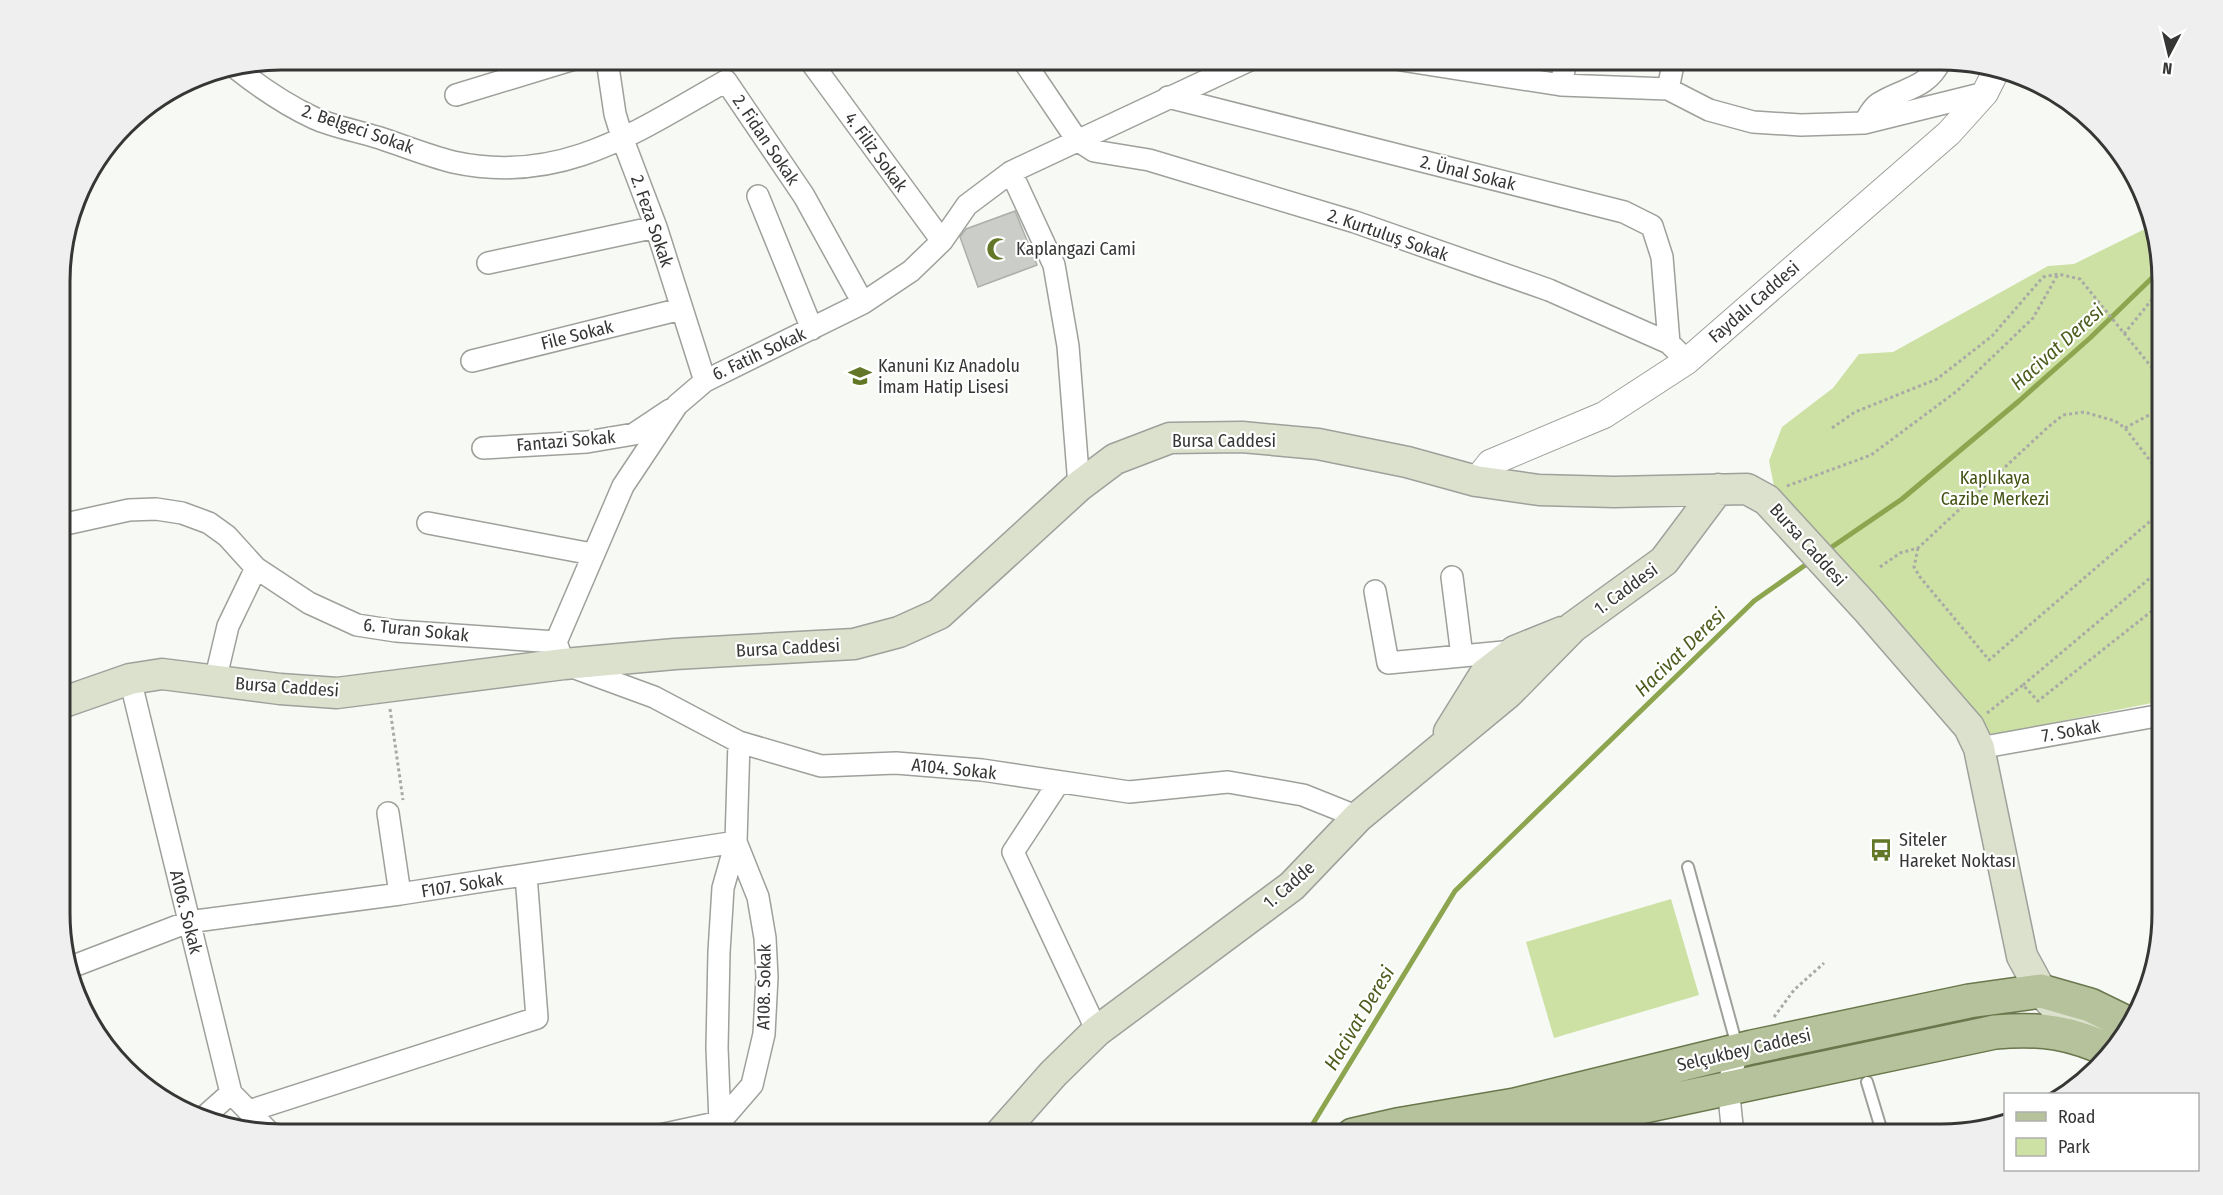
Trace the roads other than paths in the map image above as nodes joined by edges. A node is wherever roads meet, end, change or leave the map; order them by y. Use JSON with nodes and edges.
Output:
{"nodes":[{"id":1,"x":1227,"y":70,"type":"edge"},
{"id":2,"x":1470,"y":70,"type":"edge"},
{"id":3,"x":1564,"y":70,"type":"edge"},
{"id":4,"x":1672,"y":70,"type":"edge"},
{"id":5,"x":1936,"y":70,"type":"edge"},
{"id":6,"x":535,"y":71,"type":"edge"},
{"id":7,"x":609,"y":71,"type":"edge"},
{"id":8,"x":817,"y":71,"type":"edge"},
{"id":9,"x":1030,"y":71,"type":"edge"},
{"id":10,"x":244,"y":74,"type":"edge"},
{"id":11,"x":1990,"y":83,"type":"edge"},
{"id":12,"x":1560,"y":85,"type":"junction"},
{"id":13,"x":1668,"y":89,"type":"junction"},
{"id":14,"x":456,"y":95,"type":"dead end"},
{"id":15,"x":1168,"y":97,"type":"junction"},
{"id":16,"x":1864,"y":123,"type":"junction"},
{"id":17,"x":622,"y":140,"type":"junction"},
{"id":18,"x":1077,"y":140,"type":"junction"},
{"id":19,"x":1011,"y":172,"type":"junction"},
{"id":20,"x":758,"y":196,"type":"dead end"},
{"id":21,"x":656,"y":227,"type":"junction"},
{"id":22,"x":942,"y":241,"type":"junction"},
{"id":23,"x":488,"y":263,"type":"dead end"},
{"id":24,"x":863,"y":303,"type":"junction"},
{"id":25,"x":681,"y":309,"type":"junction"},
{"id":26,"x":812,"y":329,"type":"junction"},
{"id":27,"x":1669,"y":343,"type":"junction"},
{"id":28,"x":472,"y":361,"type":"dead end"},
{"id":29,"x":1687,"y":361,"type":"junction"},
{"id":30,"x":705,"y":381,"type":"junction"},
{"id":31,"x":677,"y":405,"type":"junction"},
{"id":32,"x":483,"y":448,"type":"dead end"},
{"id":33,"x":1476,"y":481,"type":"junction"},
{"id":34,"x":1079,"y":486,"type":"junction"},
{"id":35,"x":1719,"y":489,"type":"junction"},
{"id":36,"x":71,"y":523,"type":"edge"},
{"id":37,"x":428,"y":523,"type":"dead end"},
{"id":38,"x":592,"y":554,"type":"junction"},
{"id":39,"x":256,"y":568,"type":"junction"},
{"id":40,"x":1452,"y":577,"type":"dead end"},
{"id":41,"x":1375,"y":591,"type":"dead end"},
{"id":42,"x":1573,"y":627,"type":"junction"},
{"id":43,"x":1515,"y":651,"type":"junction"},
{"id":44,"x":560,"y":653,"type":"junction"},
{"id":45,"x":1462,"y":656,"type":"junction"},
{"id":46,"x":130,"y":679,"type":"junction"},
{"id":47,"x":215,"y":681,"type":"junction"},
{"id":48,"x":70,"y":700,"type":"edge"},
{"id":49,"x":2152,"y":716,"type":"edge"},
{"id":50,"x":1974,"y":738,"type":"junction"},
{"id":51,"x":739,"y":742,"type":"junction"},
{"id":52,"x":1438,"y":751,"type":"junction"},
{"id":53,"x":1059,"y":782,"type":"junction"},
{"id":54,"x":396,"y":807,"type":"road end"},
{"id":55,"x":1358,"y":817,"type":"junction"},
{"id":56,"x":736,"y":842,"type":"junction"},
{"id":57,"x":1688,"y":867,"type":"dead end"},
{"id":58,"x":526,"y":874,"type":"junction"},
{"id":59,"x":400,"y":894,"type":"junction"},
{"id":60,"x":188,"y":922,"type":"junction"},
{"id":61,"x":77,"y":965,"type":"edge"},
{"id":62,"x":2041,"y":991,"type":"junction"},
{"id":63,"x":2123,"y":1021,"type":"edge"},
{"id":64,"x":2025,"y":1029,"type":"junction"},
{"id":65,"x":1097,"y":1031,"type":"junction"},
{"id":66,"x":2106,"y":1045,"type":"edge"},
{"id":67,"x":2105,"y":1047,"type":"edge"},
{"id":68,"x":1745,"y":1049,"type":"junction"},
{"id":69,"x":1867,"y":1082,"type":"dead end"},
{"id":70,"x":1729,"y":1088,"type":"junction"},
{"id":71,"x":231,"y":1093,"type":"junction"},
{"id":72,"x":249,"y":1111,"type":"junction"},
{"id":73,"x":210,"y":1112,"type":"edge"},
{"id":74,"x":261,"y":1123,"type":"edge"},
{"id":75,"x":721,"y":1124,"type":"edge"},
{"id":76,"x":725,"y":1124,"type":"edge"},
{"id":77,"x":1009,"y":1124,"type":"edge"},
{"id":78,"x":1512,"y":1124,"type":"edge"},
{"id":79,"x":1732,"y":1124,"type":"edge"},
{"id":80,"x":1880,"y":1124,"type":"edge"}],
"edges":[{"from":1,"to":15,"type":"street","name":"6. Fatih Sokak"},
{"from":2,"to":12,"type":"street"},
{"from":3,"to":12,"type":"street"},
{"from":4,"to":13,"type":"street"},
{"from":5,"to":16,"type":"street"},
{"from":6,"to":14,"type":"street"},
{"from":7,"to":17,"type":"street","name":"2. Feza Sokak"},
{"from":8,"to":22,"type":"street","name":"4. Filiz Sokak"},
{"from":9,"to":18,"type":"street"},
{"from":10,"to":17,"type":"street","name":"2. Belgeci Sokak"},
{"from":11,"to":16,"type":"street"},
{"from":11,"to":29,"type":"street","name":"Faydalı Caddesi"},
{"from":12,"to":13,"type":"street"},
{"from":13,"to":16,"type":"street"},
{"from":15,"to":18,"type":"street","name":"6. Fatih Sokak"},
{"from":15,"to":27,"type":"street","name":"2. Ünal Sokak"},
{"from":17,"to":21,"type":"street","name":"2. Feza Sokak"},
{"from":17,"to":24,"type":"street","name":"2. Fidan Sokak"},
{"from":18,"to":19,"type":"street","name":"6. Fatih Sokak"},
{"from":18,"to":27,"type":"street","name":"2. Kurtuluş Sokak"},
{"from":19,"to":22,"type":"street","name":"6. Fatih Sokak"},
{"from":19,"to":34,"type":"street"},
{"from":20,"to":26,"type":"street"},
{"from":21,"to":23,"type":"street"},
{"from":21,"to":25,"type":"street","name":"2. Feza Sokak"},
{"from":22,"to":24,"type":"street","name":"6. Fatih Sokak"},
{"from":24,"to":26,"type":"street","name":"6. Fatih Sokak"},
{"from":25,"to":28,"type":"street","name":"File Sokak"},
{"from":25,"to":30,"type":"street","name":"2. Feza Sokak"},
{"from":26,"to":30,"type":"street","name":"6. Fatih Sokak"},
{"from":27,"to":29,"type":"street","name":"2. Kurtuluş Sokak"},
{"from":29,"to":33,"type":"street","name":"Faydalı Caddesi"},
{"from":30,"to":31,"type":"street","name":"6. Fatih Sokak"},
{"from":31,"to":32,"type":"street","name":"Fantazi Sokak"},
{"from":31,"to":38,"type":"street","name":"6. Fatih Sokak"},
{"from":33,"to":34,"type":"main road","name":"Bursa Caddesi"},
{"from":33,"to":35,"type":"main road","name":"Bursa Caddesi"},
{"from":34,"to":44,"type":"main road","name":"Bursa Caddesi"},
{"from":35,"to":42,"type":"main road","name":"1. Caddesi"},
{"from":35,"to":50,"type":"main road","name":"Bursa Caddesi"},
{"from":36,"to":39,"type":"street","name":"6. Turan Sokak"},
{"from":37,"to":38,"type":"street"},
{"from":38,"to":44,"type":"street","name":"6. Fatih Sokak"},
{"from":39,"to":44,"type":"street","name":"6. Turan Sokak"},
{"from":39,"to":47,"type":"street"},
{"from":40,"to":45,"type":"street"},
{"from":41,"to":45,"type":"street"},
{"from":42,"to":43,"type":"main road"},
{"from":42,"to":52,"type":"main road","name":"1. Cadde"},
{"from":43,"to":45,"type":"street"},
{"from":43,"to":52,"type":"main road"},
{"from":44,"to":47,"type":"main road","name":"Bursa Caddesi"},
{"from":44,"to":51,"type":"street","name":"A104. Sokak"},
{"from":46,"to":47,"type":"main road","name":"Bursa Caddesi"},
{"from":46,"to":48,"type":"main road","name":"Bursa Caddesi"},
{"from":46,"to":60,"type":"street","name":"A106. Sokak"},
{"from":49,"to":50,"type":"street","name":"7. Sokak"},
{"from":50,"to":62,"type":"main road","name":"Bursa Caddesi"},
{"from":51,"to":53,"type":"street","name":"A104. Sokak"},
{"from":51,"to":56,"type":"street","name":"A108. Sokak"},
{"from":52,"to":55,"type":"main road","name":"1. Cadde"},
{"from":53,"to":55,"type":"street","name":"A104. Sokak"},
{"from":53,"to":65,"type":"street"},
{"from":54,"to":59,"type":"street"},
{"from":55,"to":65,"type":"main road","name":"1. Cadde"},
{"from":56,"to":58,"type":"street","name":"F107. Sokak"},
{"from":56,"to":75,"type":"street","name":"A108. Sokak"},
{"from":56,"to":76,"type":"street","name":"A108. Sokak"},
{"from":57,"to":68,"type":"lane"},
{"from":58,"to":59,"type":"street","name":"F107. Sokak"},
{"from":58,"to":72,"type":"street"},
{"from":59,"to":60,"type":"street","name":"F107. Sokak"},
{"from":60,"to":61,"type":"street","name":"F107. Sokak"},
{"from":60,"to":71,"type":"street","name":"A106. Sokak"},
{"from":62,"to":63,"type":"main road","name":"Selçukbey Caddesi"},
{"from":62,"to":64,"type":"main road"},
{"from":62,"to":66,"type":"main road","name":"Bursa Caddesi"},
{"from":62,"to":68,"type":"main road","name":"Selçukbey Caddesi"},
{"from":64,"to":67,"type":"main road","name":"Selçukbey Caddesi"},
{"from":64,"to":70,"type":"main road","name":"Selçukbey Caddesi"},
{"from":65,"to":77,"type":"main road","name":"1. Cadde"},
{"from":68,"to":70,"type":"street"},
{"from":68,"to":78,"type":"main road","name":"Selçukbey Caddesi"},
{"from":69,"to":80,"type":"lane"},
{"from":70,"to":78,"type":"main road","name":"Selçukbey Caddesi"},
{"from":70,"to":79,"type":"street"},
{"from":71,"to":72,"type":"street"},
{"from":71,"to":73,"type":"street"},
{"from":72,"to":74,"type":"street"}]}
